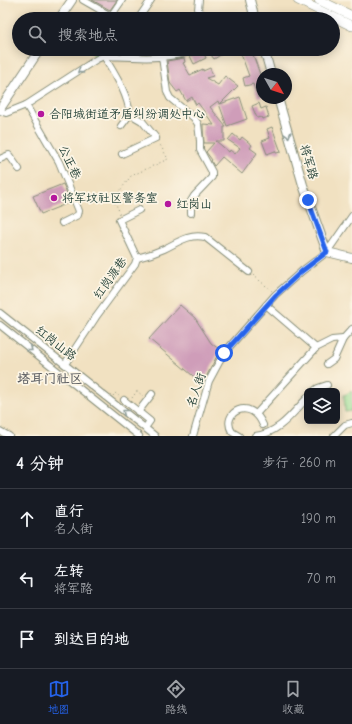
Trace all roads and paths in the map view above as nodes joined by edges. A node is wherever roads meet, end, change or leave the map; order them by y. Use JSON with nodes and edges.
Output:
{"nodes":[{"id":1,"x":65,"y":0,"type":"edge"},
{"id":2,"x":72,"y":0,"type":"edge"},
{"id":3,"x":83,"y":0,"type":"edge"},
{"id":4,"x":122,"y":0,"type":"edge"},
{"id":5,"x":151,"y":0,"type":"edge"},
{"id":6,"x":199,"y":0,"type":"edge"},
{"id":7,"x":250,"y":0,"type":"edge"},
{"id":8,"x":298,"y":0,"type":"edge"},
{"id":9,"x":319,"y":0,"type":"edge"},
{"id":10,"x":57,"y":12,"type":"edge"},
{"id":11,"x":64,"y":12,"type":"edge"},
{"id":12,"x":103,"y":12,"type":"edge"},
{"id":13,"x":116,"y":12,"type":"edge"},
{"id":14,"x":143,"y":12,"type":"edge"},
{"id":15,"x":200,"y":12,"type":"edge"},
{"id":16,"x":253,"y":12,"type":"edge"},
{"id":17,"x":323,"y":12,"type":"edge"},
{"id":18,"x":352,"y":16,"type":"edge"},
{"id":19,"x":340,"y":20,"type":"edge"},
{"id":20,"x":352,"y":26,"type":"edge"},
{"id":21,"x":28,"y":56,"type":"edge"},
{"id":22,"x":35,"y":56,"type":"edge"},
{"id":23,"x":104,"y":56,"type":"junction"},
{"id":24,"x":167,"y":56,"type":"edge"},
{"id":25,"x":266,"y":56,"type":"edge"},
{"id":26,"x":143,"y":57,"type":"joint"},
{"id":27,"x":162,"y":57,"type":"junction"},
{"id":28,"x":269,"y":68,"type":"edge"},
{"id":29,"x":0,"y":100,"type":"edge"},
{"id":30,"x":280,"y":104,"type":"edge"},
{"id":31,"x":26,"y":105,"type":"junction"},
{"id":32,"x":0,"y":110,"type":"edge"},
{"id":33,"x":130,"y":114,"type":"junction"},
{"id":34,"x":121,"y":126,"type":"dead end"},
{"id":35,"x":156,"y":138,"type":"junction"},
{"id":36,"x":122,"y":154,"type":"dead end"},
{"id":37,"x":0,"y":158,"type":"edge"},
{"id":38,"x":19,"y":168,"type":"dead end"},
{"id":39,"x":139,"y":210,"type":"dead end"},
{"id":40,"x":191,"y":213,"type":"dead end"},
{"id":41,"x":352,"y":216,"type":"edge"},
{"id":42,"x":119,"y":220,"type":"junction"},
{"id":43,"x":62,"y":223,"type":"dead end"},
{"id":44,"x":327,"y":252,"type":"junction"},
{"id":45,"x":137,"y":258,"type":"junction"},
{"id":46,"x":352,"y":258,"type":"edge"},
{"id":47,"x":249,"y":272,"type":"joint"},
{"id":48,"x":276,"y":295,"type":"junction"},
{"id":49,"x":266,"y":305,"type":"junction"},
{"id":50,"x":0,"y":314,"type":"edge"},
{"id":51,"x":0,"y":325,"type":"edge"},
{"id":52,"x":352,"y":329,"type":"edge"},
{"id":53,"x":343,"y":339,"type":"junction"},
{"id":54,"x":316,"y":348,"type":"junction"},
{"id":55,"x":65,"y":364,"type":"junction"},
{"id":56,"x":327,"y":364,"type":"dead end"},
{"id":57,"x":326,"y":385,"type":"dead end"},
{"id":58,"x":318,"y":388,"type":"edge"},
{"id":59,"x":152,"y":394,"type":"dead end"},
{"id":60,"x":110,"y":400,"type":"junction"},
{"id":61,"x":148,"y":400,"type":"junction"},
{"id":62,"x":126,"y":401,"type":"junction"},
{"id":63,"x":304,"y":401,"type":"edge"},
{"id":64,"x":138,"y":412,"type":"junction"},
{"id":65,"x":257,"y":413,"type":"junction"},
{"id":66,"x":352,"y":423,"type":"edge"},
{"id":67,"x":263,"y":425,"type":"dead end"},
{"id":68,"x":145,"y":428,"type":"junction"},
{"id":69,"x":0,"y":431,"type":"edge"},
{"id":70,"x":9,"y":436,"type":"edge"},
{"id":71,"x":139,"y":436,"type":"edge"},
{"id":72,"x":155,"y":436,"type":"edge"},
{"id":73,"x":193,"y":436,"type":"edge"},
{"id":74,"x":239,"y":436,"type":"edge"},
{"id":75,"x":255,"y":436,"type":"edge"},
{"id":76,"x":334,"y":436,"type":"edge"}],
"edges":[{"from":1,"to":10,"type":"main road"},
{"from":2,"to":11,"type":"main road"},
{"from":3,"to":12,"type":"street"},
{"from":4,"to":13,"type":"street"},
{"from":5,"to":14,"type":"street"},
{"from":6,"to":15,"type":"street"},
{"from":7,"to":16,"type":"main road"},
{"from":8,"to":17,"type":"highway"},
{"from":9,"to":18,"type":"highway"},
{"from":19,"to":20,"type":"highway"},
{"from":21,"to":29,"type":"main road"},
{"from":22,"to":32,"type":"main road"},
{"from":23,"to":26,"type":"street"},
{"from":23,"to":31,"type":"street","one_way":true},
{"from":23,"to":33,"type":"street"},
{"from":24,"to":27,"type":"street"},
{"from":25,"to":28,"type":"main road"},
{"from":26,"to":27,"type":"street"},
{"from":27,"to":40,"type":"street"},
{"from":30,"to":44,"type":"main road","name":"将军路","one_way":true},
{"from":31,"to":32,"type":"street"},
{"from":31,"to":43,"type":"street","name":"公正巷"},
{"from":33,"to":34,"type":"street"},
{"from":33,"to":35,"type":"street"},
{"from":35,"to":36,"type":"street"},
{"from":35,"to":42,"type":"path"},
{"from":37,"to":38,"type":"street"},
{"from":39,"to":42,"type":"street"},
{"from":41,"to":44,"type":"street","name":"名人街"},
{"from":42,"to":45,"type":"street","name":"红岗源巷"},
{"from":44,"to":46,"type":"main road"},
{"from":44,"to":48,"type":"street","name":"名人街"},
{"from":45,"to":47,"type":"street"},
{"from":45,"to":55,"type":"street","name":"红岗源巷"},
{"from":47,"to":48,"type":"path"},
{"from":48,"to":49,"type":"street","name":"名人街"},
{"from":49,"to":54,"type":"street"},
{"from":49,"to":73,"type":"street","name":"名人街"},
{"from":50,"to":55,"type":"street","name":"红岗山路"},
{"from":51,"to":71,"type":"street","name":"红岗山路","one_way":true},
{"from":52,"to":53,"type":"street"},
{"from":53,"to":54,"type":"street"},
{"from":53,"to":56,"type":"street"},
{"from":54,"to":65,"type":"street"},
{"from":55,"to":60,"type":"street","name":"红岗山路"},
{"from":57,"to":58,"type":"street"},
{"from":59,"to":61,"type":"street"},
{"from":60,"to":62,"type":"path"},
{"from":68,"to":60,"type":"street","name":"红岗山路","one_way":true},
{"from":61,"to":62,"type":"path"},
{"from":61,"to":64,"type":"street"},
{"from":62,"to":64,"type":"street"},
{"from":63,"to":75,"type":"street"},
{"from":64,"to":68,"type":"street"},
{"from":65,"to":67,"type":"street"},
{"from":65,"to":74,"type":"street"},
{"from":66,"to":76,"type":"street"},
{"from":68,"to":72,"type":"street","name":"红岗山路"},
{"from":69,"to":70,"type":"street"}]}
